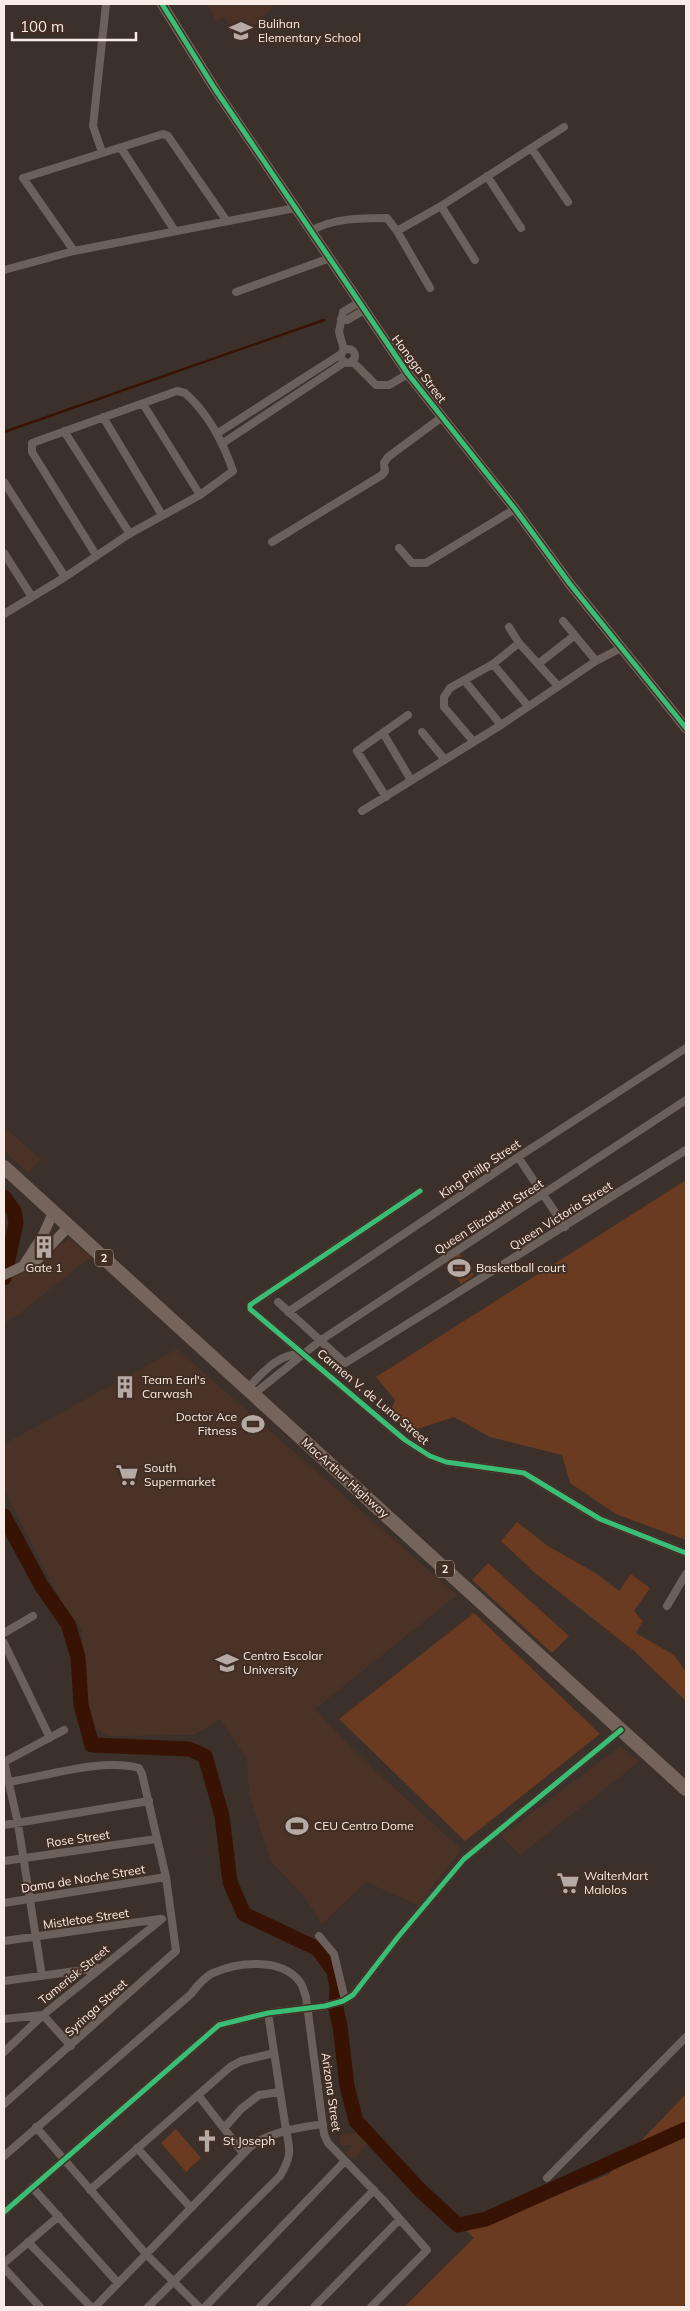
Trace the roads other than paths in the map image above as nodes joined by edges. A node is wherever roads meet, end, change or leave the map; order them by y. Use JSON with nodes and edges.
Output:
{"nodes":[{"id":1,"x":106,"y":4,"type":"edge"},
{"id":2,"x":162,"y":4,"type":"edge"},
{"id":3,"x":564,"y":127,"type":"dead end"},
{"id":4,"x":121,"y":148,"type":"junction"},
{"id":5,"x":532,"y":149,"type":"junction"},
{"id":6,"x":102,"y":152,"type":"junction"},
{"id":7,"x":487,"y":176,"type":"junction"},
{"id":8,"x":568,"y":202,"type":"dead end"},
{"id":9,"x":441,"y":206,"type":"junction"},
{"id":10,"x":295,"y":208,"type":"junction"},
{"id":11,"x":226,"y":220,"type":"junction"},
{"id":12,"x":521,"y":228,"type":"dead end"},
{"id":13,"x":175,"y":230,"type":"junction"},
{"id":14,"x":311,"y":231,"type":"junction"},
{"id":15,"x":397,"y":231,"type":"junction"},
{"id":16,"x":74,"y":251,"type":"junction"},
{"id":17,"x":330,"y":258,"type":"junction"},
{"id":18,"x":475,"y":260,"type":"dead end"},
{"id":19,"x":4,"y":270,"type":"edge"},
{"id":20,"x":430,"y":288,"type":"dead end"},
{"id":21,"x":236,"y":292,"type":"dead end"},
{"id":22,"x":361,"y":307,"type":"junction"},
{"id":23,"x":343,"y":352,"type":"junction"},
{"id":24,"x":348,"y":362,"type":"junction"},
{"id":25,"x":408,"y":374,"type":"junction"},
{"id":26,"x":143,"y":404,"type":"junction"},
{"id":27,"x":442,"y":417,"type":"junction"},
{"id":28,"x":103,"y":418,"type":"junction"},
{"id":29,"x":64,"y":431,"type":"junction"},
{"id":30,"x":218,"y":433,"type":"junction"},
{"id":31,"x":223,"y":443,"type":"junction"},
{"id":32,"x":4,"y":482,"type":"edge"},
{"id":33,"x":200,"y":495,"type":"junction"},
{"id":34,"x":515,"y":509,"type":"junction"},
{"id":35,"x":162,"y":515,"type":"junction"},
{"id":36,"x":130,"y":534,"type":"junction"},
{"id":37,"x":272,"y":542,"type":"dead end"},
{"id":38,"x":399,"y":548,"type":"dead end"},
{"id":39,"x":4,"y":553,"type":"edge"},
{"id":40,"x":96,"y":555,"type":"junction"},
{"id":41,"x":65,"y":578,"type":"junction"},
{"id":42,"x":32,"y":597,"type":"junction"},
{"id":43,"x":4,"y":614,"type":"edge"},
{"id":44,"x":563,"y":621,"type":"dead end"},
{"id":45,"x":509,"y":626,"type":"dead end"},
{"id":46,"x":574,"y":636,"type":"junction"},
{"id":47,"x":520,"y":643,"type":"junction"},
{"id":48,"x":621,"y":648,"type":"junction"},
{"id":49,"x":596,"y":661,"type":"junction"},
{"id":50,"x":493,"y":664,"type":"junction"},
{"id":51,"x":538,"y":664,"type":"junction"},
{"id":52,"x":464,"y":680,"type":"junction"},
{"id":53,"x":558,"y":686,"type":"junction"},
{"id":54,"x":528,"y":706,"type":"junction"},
{"id":55,"x":408,"y":715,"type":"dead end"},
{"id":56,"x":501,"y":725,"type":"junction"},
{"id":57,"x":686,"y":728,"type":"edge"},
{"id":58,"x":422,"y":732,"type":"dead end"},
{"id":59,"x":383,"y":733,"type":"junction"},
{"id":60,"x":473,"y":741,"type":"junction"},
{"id":61,"x":445,"y":760,"type":"junction"},
{"id":62,"x":411,"y":780,"type":"junction"},
{"id":63,"x":386,"y":797,"type":"junction"},
{"id":64,"x":362,"y":811,"type":"dead end"},
{"id":65,"x":686,"y":1048,"type":"edge"},
{"id":66,"x":686,"y":1100,"type":"edge"},
{"id":67,"x":686,"y":1150,"type":"edge"},
{"id":68,"x":518,"y":1157,"type":"junction"},
{"id":69,"x":4,"y":1167,"type":"edge"},
{"id":70,"x":420,"y":1191,"type":"dead end"},
{"id":71,"x":544,"y":1194,"type":"junction"},
{"id":72,"x":53,"y":1212,"type":"junction"},
{"id":73,"x":69,"y":1226,"type":"junction"},
{"id":74,"x":566,"y":1227,"type":"junction"},
{"id":75,"x":20,"y":1268,"type":"junction"},
{"id":76,"x":4,"y":1275,"type":"edge"},
{"id":77,"x":278,"y":1302,"type":"dead end"},
{"id":78,"x":288,"y":1312,"type":"junction"},
{"id":79,"x":321,"y":1340,"type":"junction"},
{"id":80,"x":304,"y":1353,"type":"junction"},
{"id":81,"x":268,"y":1368,"type":"junction"},
{"id":82,"x":276,"y":1375,"type":"junction"},
{"id":83,"x":251,"y":1391,"type":"junction"},
{"id":84,"x":686,"y":1553,"type":"edge"},
{"id":85,"x":686,"y":1574,"type":"edge"},
{"id":86,"x":667,"y":1606,"type":"dead end"},
{"id":87,"x":33,"y":1616,"type":"dead end"},
{"id":88,"x":4,"y":1633,"type":"edge"},
{"id":89,"x":4,"y":1643,"type":"edge"},
{"id":90,"x":64,"y":1730,"type":"dead end"},
{"id":91,"x":621,"y":1730,"type":"junction"},
{"id":92,"x":50,"y":1738,"type":"junction"},
{"id":93,"x":4,"y":1762,"type":"edge"},
{"id":94,"x":9,"y":1782,"type":"junction"},
{"id":95,"x":686,"y":1789,"type":"edge"},
{"id":96,"x":149,"y":1801,"type":"junction"},
{"id":97,"x":18,"y":1824,"type":"junction"},
{"id":98,"x":4,"y":1825,"type":"edge"},
{"id":99,"x":156,"y":1839,"type":"junction"},
{"id":100,"x":23,"y":1858,"type":"junction"},
{"id":101,"x":4,"y":1861,"type":"edge"},
{"id":102,"x":166,"y":1877,"type":"junction"},
{"id":103,"x":30,"y":1900,"type":"junction"},
{"id":104,"x":4,"y":1903,"type":"edge"},
{"id":105,"x":172,"y":1916,"type":"junction"},
{"id":106,"x":162,"y":1919,"type":"junction"},
{"id":107,"x":319,"y":1936,"type":"dead end"},
{"id":108,"x":37,"y":1937,"type":"junction"},
{"id":109,"x":4,"y":1941,"type":"edge"},
{"id":110,"x":100,"y":1968,"type":"junction"},
{"id":111,"x":42,"y":1976,"type":"junction"},
{"id":112,"x":4,"y":1981,"type":"edge"},
{"id":113,"x":344,"y":2000,"type":"junction"},
{"id":114,"x":308,"y":2007,"type":"junction"},
{"id":115,"x":268,"y":2013,"type":"junction"},
{"id":116,"x":43,"y":2015,"type":"junction"},
{"id":117,"x":4,"y":2019,"type":"edge"},
{"id":118,"x":686,"y":2037,"type":"edge"},
{"id":119,"x":72,"y":2046,"type":"junction"},
{"id":120,"x":4,"y":2052,"type":"edge"},
{"id":121,"x":274,"y":2053,"type":"junction"},
{"id":122,"x":280,"y":2092,"type":"junction"},
{"id":123,"x":198,"y":2095,"type":"junction"},
{"id":124,"x":4,"y":2104,"type":"edge"},
{"id":125,"x":323,"y":2124,"type":"junction"},
{"id":126,"x":36,"y":2127,"type":"junction"},
{"id":127,"x":224,"y":2127,"type":"junction"},
{"id":128,"x":286,"y":2130,"type":"junction"},
{"id":129,"x":137,"y":2148,"type":"junction"},
{"id":130,"x":244,"y":2153,"type":"junction"},
{"id":131,"x":4,"y":2156,"type":"edge"},
{"id":132,"x":63,"y":2160,"type":"junction"},
{"id":133,"x":344,"y":2162,"type":"junction"},
{"id":134,"x":547,"y":2178,"type":"dead end"},
{"id":135,"x":32,"y":2187,"type":"junction"},
{"id":136,"x":90,"y":2190,"type":"junction"},
{"id":137,"x":374,"y":2190,"type":"junction"},
{"id":138,"x":191,"y":2208,"type":"junction"},
{"id":139,"x":4,"y":2212,"type":"edge"},
{"id":140,"x":59,"y":2216,"type":"junction"},
{"id":141,"x":400,"y":2219,"type":"junction"},
{"id":142,"x":28,"y":2242,"type":"junction"},
{"id":143,"x":146,"y":2254,"type":"junction"},
{"id":144,"x":4,"y":2263,"type":"edge"},
{"id":145,"x":4,"y":2268,"type":"edge"},
{"id":146,"x":173,"y":2281,"type":"junction"},
{"id":147,"x":118,"y":2283,"type":"junction"},
{"id":148,"x":40,"y":2307,"type":"edge"},
{"id":149,"x":90,"y":2307,"type":"edge"},
{"id":150,"x":95,"y":2307,"type":"edge"},
{"id":151,"x":148,"y":2307,"type":"edge"},
{"id":152,"x":199,"y":2307,"type":"edge"},
{"id":153,"x":205,"y":2307,"type":"edge"},
{"id":154,"x":260,"y":2307,"type":"edge"},
{"id":155,"x":314,"y":2307,"type":"edge"},
{"id":156,"x":371,"y":2307,"type":"edge"}],
"edges":[{"from":1,"to":6,"type":"street"},
{"from":2,"to":10,"type":"street","name":"Hangga Street"},
{"from":3,"to":5,"type":"street"},
{"from":4,"to":6,"type":"street"},
{"from":4,"to":11,"type":"street"},
{"from":4,"to":13,"type":"street"},
{"from":5,"to":7,"type":"street"},
{"from":5,"to":8,"type":"street"},
{"from":6,"to":16,"type":"street"},
{"from":7,"to":9,"type":"street"},
{"from":7,"to":12,"type":"street"},
{"from":9,"to":15,"type":"street"},
{"from":9,"to":18,"type":"street"},
{"from":10,"to":11,"type":"street"},
{"from":10,"to":14,"type":"street","name":"Hangga Street"},
{"from":11,"to":13,"type":"street"},
{"from":13,"to":16,"type":"street"},
{"from":14,"to":15,"type":"street"},
{"from":14,"to":17,"type":"street","name":"Hangga Street"},
{"from":15,"to":20,"type":"street"},
{"from":16,"to":19,"type":"street"},
{"from":17,"to":21,"type":"street"},
{"from":17,"to":22,"type":"street","name":"Hangga Street"},
{"from":22,"to":23,"type":"street"},
{"from":22,"to":25,"type":"street","name":"Hangga Street"},
{"from":23,"to":24,"type":"street"},
{"from":23,"to":24,"type":"street"},
{"from":23,"to":30,"type":"street"},
{"from":24,"to":25,"type":"street"},
{"from":24,"to":31,"type":"street"},
{"from":25,"to":27,"type":"street","name":"Hangga Street"},
{"from":26,"to":28,"type":"street"},
{"from":26,"to":30,"type":"street"},
{"from":26,"to":33,"type":"street"},
{"from":27,"to":34,"type":"street","name":"Hangga Street"},
{"from":27,"to":37,"type":"street"},
{"from":28,"to":29,"type":"street"},
{"from":28,"to":35,"type":"street"},
{"from":29,"to":36,"type":"street"},
{"from":29,"to":40,"type":"street"},
{"from":30,"to":31,"type":"street"},
{"from":31,"to":33,"type":"street"},
{"from":32,"to":41,"type":"street"},
{"from":33,"to":35,"type":"street"},
{"from":34,"to":38,"type":"street"},
{"from":34,"to":48,"type":"street","name":"Hangga Street"},
{"from":35,"to":36,"type":"street"},
{"from":36,"to":40,"type":"street"},
{"from":39,"to":42,"type":"street"},
{"from":40,"to":41,"type":"street"},
{"from":41,"to":42,"type":"street"},
{"from":42,"to":43,"type":"street"},
{"from":44,"to":46,"type":"street"},
{"from":45,"to":47,"type":"street"},
{"from":46,"to":49,"type":"street"},
{"from":46,"to":51,"type":"street"},
{"from":47,"to":50,"type":"street"},
{"from":47,"to":51,"type":"street"},
{"from":48,"to":49,"type":"street"},
{"from":48,"to":57,"type":"street","name":"Hangga Street"},
{"from":49,"to":53,"type":"street"},
{"from":50,"to":52,"type":"street"},
{"from":50,"to":54,"type":"street"},
{"from":51,"to":53,"type":"street"},
{"from":52,"to":56,"type":"street"},
{"from":52,"to":60,"type":"street"},
{"from":53,"to":54,"type":"street"},
{"from":54,"to":56,"type":"street"},
{"from":55,"to":59,"type":"street"},
{"from":56,"to":60,"type":"street"},
{"from":58,"to":61,"type":"street"},
{"from":59,"to":62,"type":"street"},
{"from":59,"to":63,"type":"street"},
{"from":60,"to":61,"type":"street"},
{"from":61,"to":62,"type":"street"},
{"from":62,"to":63,"type":"street"},
{"from":63,"to":64,"type":"street"},
{"from":65,"to":68,"type":"street","name":"King Phillp Street"},
{"from":66,"to":71,"type":"street","name":"Queen Elizabeth Street"},
{"from":67,"to":74,"type":"street","name":"Queen Victoria Street"},
{"from":68,"to":71,"type":"street"},
{"from":68,"to":78,"type":"street","name":"King Phillp Street"},
{"from":69,"to":72,"type":"highway","name":"MacArthur Highway","number":"2"},
{"from":70,"to":80,"type":"street","name":"Carmen V. de Luna Street"},
{"from":71,"to":74,"type":"street"},
{"from":71,"to":79,"type":"street","name":"Queen Elizabeth Street"},
{"from":72,"to":73,"type":"highway","name":"MacArthur Highway","number":"2"},
{"from":72,"to":75,"type":"street"},
{"from":73,"to":75,"type":"street"},
{"from":73,"to":83,"type":"highway","name":"MacArthur Highway","number":"2"},
{"from":74,"to":79,"type":"street","name":"Queen Victoria Street"},
{"from":75,"to":76,"type":"street"},
{"from":77,"to":78,"type":"street"},
{"from":78,"to":79,"type":"street"},
{"from":79,"to":80,"type":"street","name":"Queen Elizabeth Street"},
{"from":80,"to":81,"type":"street","name":"Queen Elizabeth Street"},
{"from":80,"to":82,"type":"street","name":"Queen Elizabeth Street"},
{"from":80,"to":84,"type":"street","name":"Carmen V. de Luna Street"},
{"from":81,"to":82,"type":"street"},
{"from":81,"to":83,"type":"street","name":"Queen Elizabeth Street"},
{"from":82,"to":83,"type":"street","name":"Queen Elizabeth Street"},
{"from":83,"to":91,"type":"highway","name":"MacArthur Highway","number":"2"},
{"from":85,"to":86,"type":"street"},
{"from":87,"to":88,"type":"street"},
{"from":89,"to":92,"type":"street"},
{"from":90,"to":92,"type":"street"},
{"from":91,"to":95,"type":"highway","name":"MacArthur Highway","number":"2"},
{"from":91,"to":113,"type":"street"},
{"from":92,"to":93,"type":"street"},
{"from":93,"to":94,"type":"street"},
{"from":94,"to":96,"type":"street"},
{"from":94,"to":97,"type":"street"},
{"from":96,"to":97,"type":"street"},
{"from":96,"to":99,"type":"street"},
{"from":97,"to":98,"type":"street"},
{"from":97,"to":100,"type":"street"},
{"from":99,"to":100,"type":"street","name":"Rose Street"},
{"from":99,"to":102,"type":"street"},
{"from":100,"to":101,"type":"street","name":"Rose Street"},
{"from":100,"to":103,"type":"street"},
{"from":102,"to":103,"type":"street","name":"Dama de Noche Street"},
{"from":102,"to":105,"type":"street"},
{"from":103,"to":104,"type":"street","name":"Dama de Noche Street"},
{"from":103,"to":108,"type":"street"},
{"from":105,"to":106,"type":"street","name":"Mistletoe Street"},
{"from":105,"to":119,"type":"street","name":"Syringa Street"},
{"from":106,"to":108,"type":"street","name":"Mistletoe Street"},
{"from":106,"to":110,"type":"street","name":"Tamerisk Street"},
{"from":107,"to":113,"type":"street"},
{"from":108,"to":109,"type":"street","name":"Mistletoe Street"},
{"from":108,"to":111,"type":"street"},
{"from":110,"to":111,"type":"street"},
{"from":110,"to":116,"type":"street","name":"Tamerisk Street"},
{"from":111,"to":112,"type":"street"},
{"from":113,"to":114,"type":"street"},
{"from":114,"to":115,"type":"street"},
{"from":114,"to":125,"type":"street","name":"Arizona Street"},
{"from":114,"to":126,"type":"street","name":"Arizona Street"},
{"from":115,"to":121,"type":"street"},
{"from":115,"to":132,"type":"street"},
{"from":116,"to":117,"type":"street"},
{"from":116,"to":119,"type":"street"},
{"from":116,"to":120,"type":"street","name":"Tamerisk Street"},
{"from":118,"to":134,"type":"street"},
{"from":119,"to":124,"type":"street","name":"Syringa Street"},
{"from":121,"to":122,"type":"street"},
{"from":121,"to":123,"type":"street"},
{"from":122,"to":127,"type":"street"},
{"from":122,"to":128,"type":"street"},
{"from":123,"to":127,"type":"street"},
{"from":123,"to":129,"type":"street"},
{"from":125,"to":128,"type":"street"},
{"from":125,"to":133,"type":"street","name":"Arizona Street"},
{"from":126,"to":131,"type":"street"},
{"from":126,"to":132,"type":"street"},
{"from":127,"to":130,"type":"street"},
{"from":128,"to":130,"type":"street"},
{"from":128,"to":146,"type":"street"},
{"from":129,"to":136,"type":"street"},
{"from":129,"to":138,"type":"street"},
{"from":130,"to":138,"type":"street"},
{"from":132,"to":135,"type":"street"},
{"from":132,"to":136,"type":"street"},
{"from":133,"to":137,"type":"street","name":"Arizona Street"},
{"from":133,"to":153,"type":"street"},
{"from":135,"to":139,"type":"street"},
{"from":135,"to":140,"type":"street"},
{"from":136,"to":143,"type":"street"},
{"from":137,"to":141,"type":"street","name":"Arizona Street"},
{"from":137,"to":154,"type":"street"},
{"from":138,"to":143,"type":"street"},
{"from":140,"to":142,"type":"street"},
{"from":140,"to":147,"type":"street"},
{"from":141,"to":155,"type":"street"},
{"from":141,"to":156,"type":"street","name":"Arizona Street"},
{"from":142,"to":144,"type":"street"},
{"from":142,"to":149,"type":"street"},
{"from":143,"to":146,"type":"street"},
{"from":143,"to":147,"type":"street"},
{"from":145,"to":148,"type":"street"},
{"from":146,"to":151,"type":"street"},
{"from":146,"to":152,"type":"street"},
{"from":147,"to":150,"type":"street"}]}
